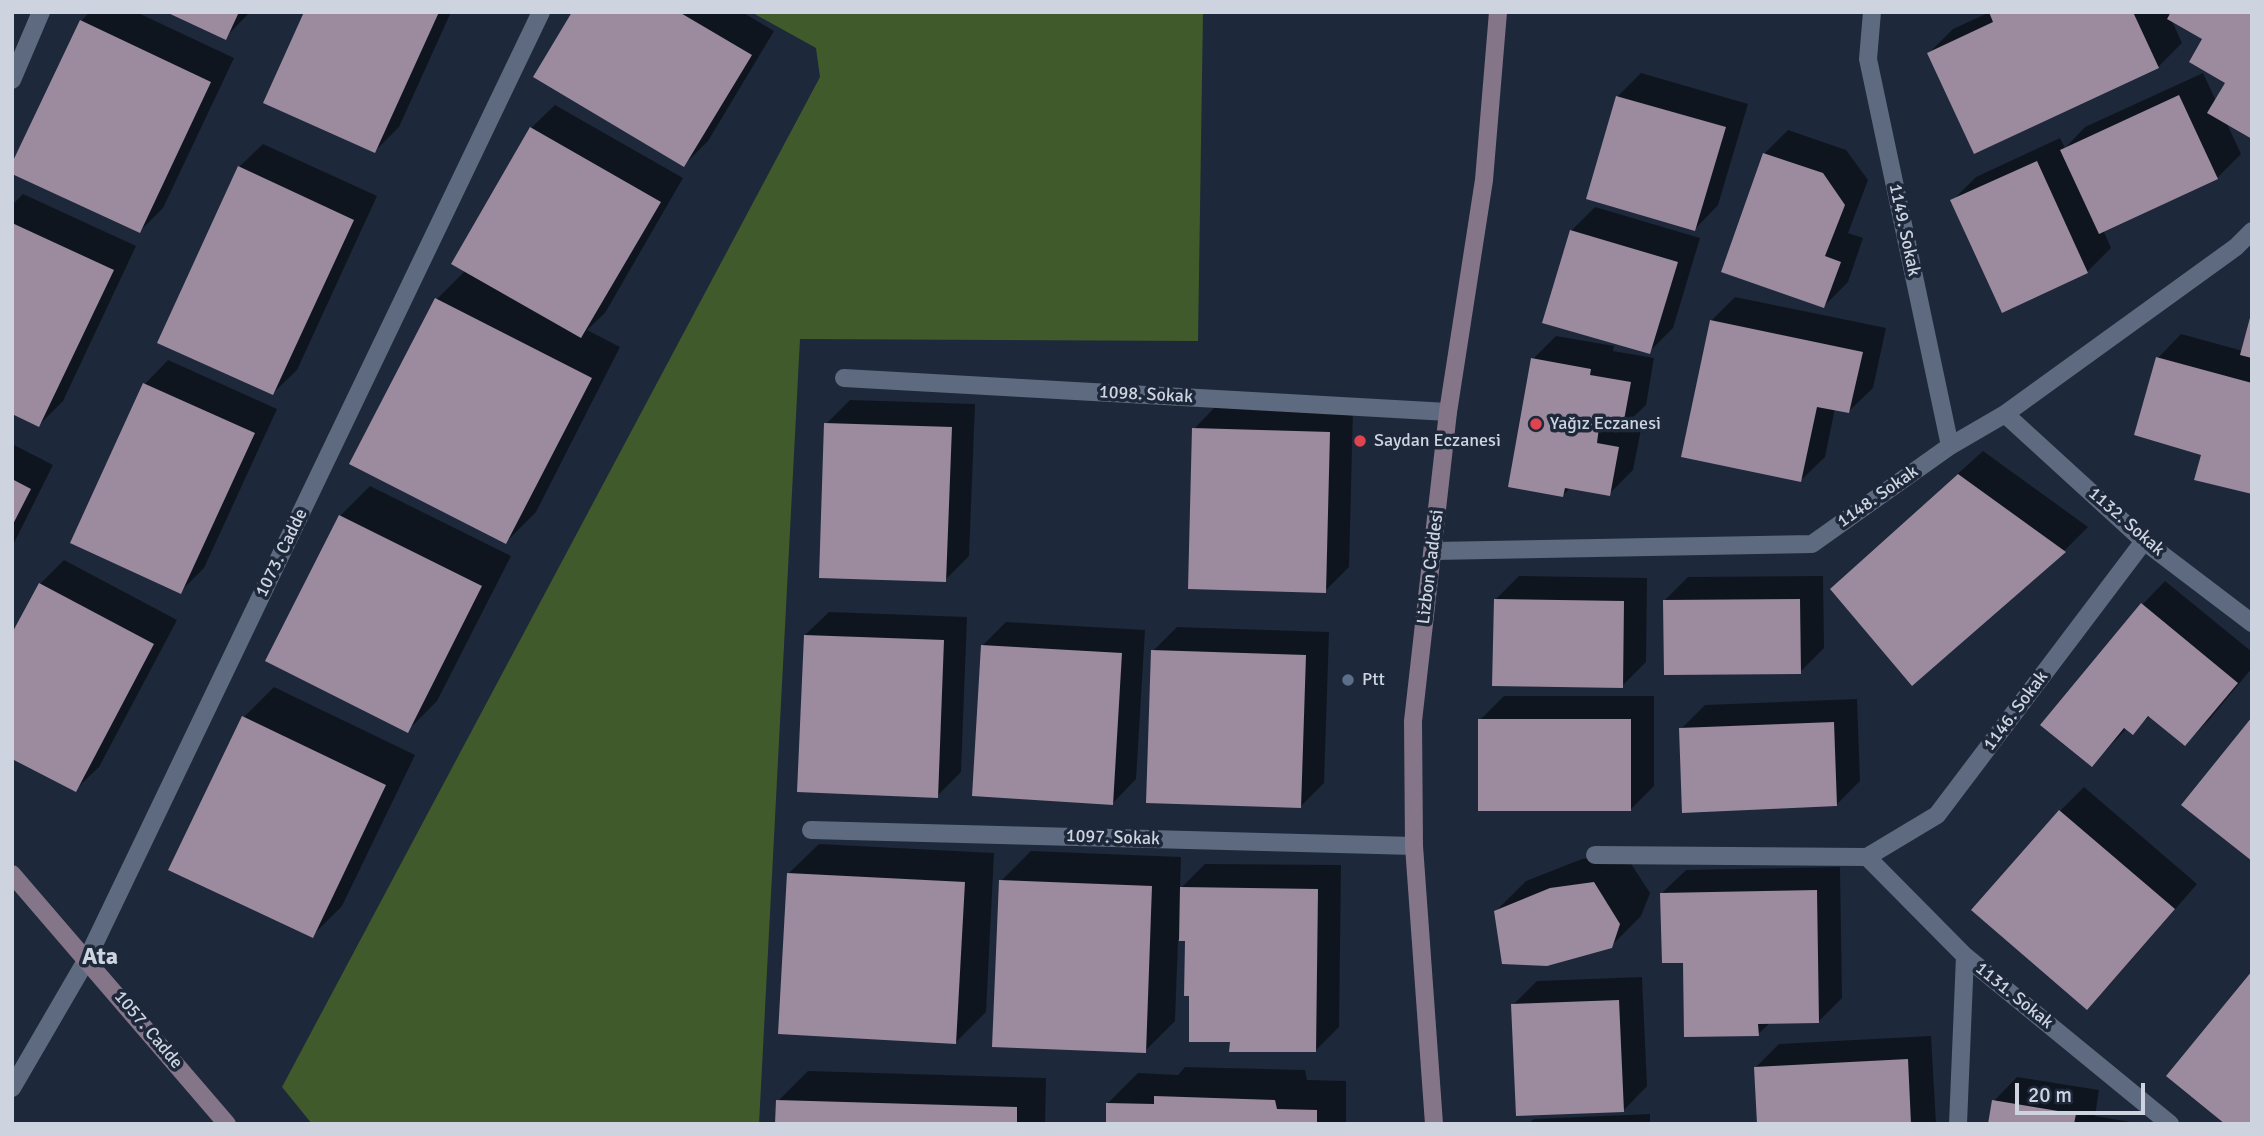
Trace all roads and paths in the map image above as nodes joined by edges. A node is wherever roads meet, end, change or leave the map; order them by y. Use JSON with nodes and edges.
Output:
{"nodes":[{"id":1,"x":41,"y":12,"type":"edge"},
{"id":2,"x":541,"y":12,"type":"edge"},
{"id":3,"x":1498,"y":12,"type":"edge"},
{"id":4,"x":1872,"y":12,"type":"edge"},
{"id":5,"x":12,"y":80,"type":"edge"},
{"id":6,"x":2252,"y":231,"type":"edge"},
{"id":7,"x":2244,"y":248,"type":"edge"},
{"id":8,"x":844,"y":378,"type":"dead end"},
{"id":9,"x":1448,"y":412,"type":"junction"},
{"id":10,"x":2005,"y":414,"type":"junction"},
{"id":11,"x":1950,"y":446,"type":"junction"},
{"id":12,"x":2144,"y":541,"type":"junction"},
{"id":13,"x":1434,"y":551,"type":"junction"},
{"id":14,"x":2252,"y":624,"type":"edge"},
{"id":15,"x":811,"y":830,"type":"dead end"},
{"id":16,"x":1414,"y":846,"type":"junction"},
{"id":17,"x":1595,"y":855,"type":"dead end"},
{"id":18,"x":1867,"y":858,"type":"junction"},
{"id":19,"x":12,"y":874,"type":"edge"},
{"id":20,"x":1965,"y":956,"type":"junction"},
{"id":21,"x":87,"y":959,"type":"junction"},
{"id":22,"x":12,"y":1088,"type":"edge"},
{"id":23,"x":227,"y":1124,"type":"edge"},
{"id":24,"x":1434,"y":1124,"type":"edge"},
{"id":25,"x":1958,"y":1124,"type":"edge"},
{"id":26,"x":2170,"y":1124,"type":"edge"}],
"edges":[{"from":1,"to":5,"type":"street"},
{"from":2,"to":21,"type":"street","name":"1073. Cadde"},
{"from":3,"to":9,"type":"main road","name":"Lizbon Caddesi"},
{"from":4,"to":11,"type":"street","name":"1149. Sokak"},
{"from":6,"to":7,"type":"street","name":"1148. Sokak"},
{"from":7,"to":10,"type":"street","name":"1148. Sokak"},
{"from":8,"to":9,"type":"street","name":"1098. Sokak"},
{"from":9,"to":13,"type":"main road","name":"Lizbon Caddesi"},
{"from":10,"to":11,"type":"street","name":"1148. Sokak"},
{"from":10,"to":12,"type":"street","name":"1132. Sokak"},
{"from":11,"to":13,"type":"street","name":"1148. Sokak"},
{"from":12,"to":14,"type":"street","name":"1132. Sokak"},
{"from":12,"to":18,"type":"street","name":"1146. Sokak"},
{"from":13,"to":16,"type":"main road","name":"Lizbon Caddesi"},
{"from":15,"to":16,"type":"street","name":"1097. Sokak"},
{"from":16,"to":24,"type":"main road","name":"Lizbon Caddesi"},
{"from":17,"to":18,"type":"street"},
{"from":18,"to":20,"type":"street","name":"1131. Sokak"},
{"from":19,"to":21,"type":"main road","name":"1057. Cadde"},
{"from":20,"to":25,"type":"street"},
{"from":20,"to":26,"type":"street","name":"1131. Sokak"},
{"from":21,"to":22,"type":"street","name":"1073. Cadde"},
{"from":21,"to":23,"type":"main road","name":"1057. Cadde"}]}
